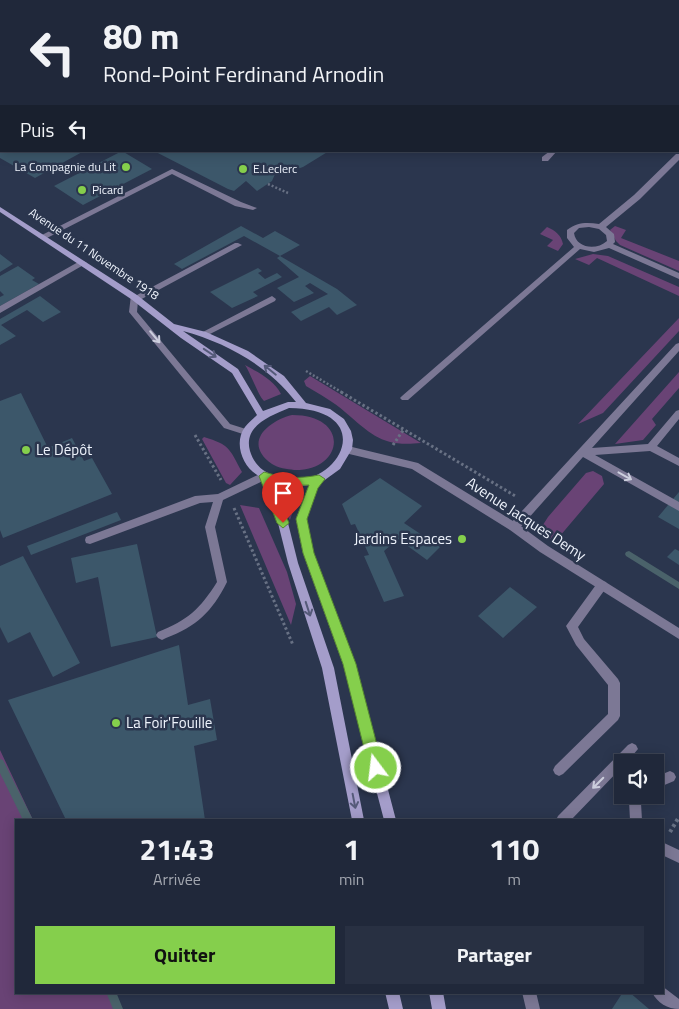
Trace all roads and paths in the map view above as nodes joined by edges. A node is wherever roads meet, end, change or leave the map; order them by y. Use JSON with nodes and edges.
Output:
{"nodes":[{"id":1,"x":553,"y":152,"type":"edge"},
{"id":2,"x":678,"y":157,"type":"edge"},
{"id":3,"x":545,"y":158,"type":"dead end"},
{"id":4,"x":268,"y":184,"type":"dead end"},
{"id":5,"x":288,"y":193,"type":"dead end"},
{"id":6,"x":253,"y":208,"type":"dead end"},
{"id":7,"x":0,"y":209,"type":"edge"},
{"id":8,"x":601,"y":228,"type":"junction"},
{"id":9,"x":42,"y":237,"type":"junction"},
{"id":10,"x":238,"y":245,"type":"dead end"},
{"id":11,"x":609,"y":245,"type":"junction"},
{"id":12,"x":579,"y":246,"type":"junction"},
{"id":13,"x":83,"y":263,"type":"junction"},
{"id":14,"x":679,"y":276,"type":"edge"},
{"id":15,"x":135,"y":298,"type":"junction"},
{"id":16,"x":272,"y":299,"type":"dead end"},
{"id":17,"x":0,"y":310,"type":"edge"},
{"id":18,"x":170,"y":325,"type":"junction"},
{"id":19,"x":203,"y":334,"type":"junction"},
{"id":20,"x":679,"y":346,"type":"edge"},
{"id":21,"x":306,"y":371,"type":"dead end"},
{"id":22,"x":405,"y":398,"type":"dead end"},
{"id":23,"x":303,"y":405,"type":"junction"},
{"id":24,"x":261,"y":415,"type":"junction"},
{"id":25,"x":678,"y":416,"type":"edge"},
{"id":26,"x":246,"y":432,"type":"junction"},
{"id":27,"x":195,"y":435,"type":"dead end"},
{"id":28,"x":651,"y":447,"type":"junction"},
{"id":29,"x":348,"y":450,"type":"junction"},
{"id":30,"x":582,"y":452,"type":"junction"},
{"id":31,"x":679,"y":462,"type":"edge"},
{"id":32,"x":264,"y":476,"type":"junction"},
{"id":33,"x":319,"y":479,"type":"junction"},
{"id":34,"x":224,"y":495,"type":"junction"},
{"id":35,"x":533,"y":507,"type":"junction"},
{"id":36,"x":679,"y":507,"type":"edge"},
{"id":37,"x":514,"y":527,"type":"junction"},
{"id":38,"x":90,"y":540,"type":"dead end"},
{"id":39,"x":602,"y":585,"type":"junction"},
{"id":40,"x":679,"y":634,"type":"edge"},
{"id":41,"x":162,"y":635,"type":"dead end"},
{"id":42,"x":293,"y":645,"type":"dead end"},
{"id":43,"x":632,"y":749,"type":"dead end"},
{"id":44,"x":559,"y":770,"type":"dead end"},
{"id":45,"x":670,"y":777,"type":"dead end"},
{"id":46,"x":664,"y":779,"type":"edge"},
{"id":47,"x":635,"y":804,"type":"edge"},
{"id":48,"x":358,"y":819,"type":"edge"},
{"id":49,"x":390,"y":819,"type":"edge"},
{"id":50,"x":563,"y":819,"type":"edge"},
{"id":51,"x":636,"y":819,"type":"edge"},
{"id":52,"x":664,"y":849,"type":"edge"},
{"id":53,"x":679,"y":857,"type":"edge"},
{"id":54,"x":392,"y":994,"type":"edge"},
{"id":55,"x":436,"y":994,"type":"edge"},
{"id":56,"x":529,"y":994,"type":"edge"},
{"id":57,"x":662,"y":994,"type":"edge"},
{"id":58,"x":679,"y":1008,"type":"edge"},
{"id":59,"x":396,"y":1009,"type":"edge"},
{"id":60,"x":440,"y":1009,"type":"edge"},
{"id":61,"x":533,"y":1009,"type":"edge"}],
"edges":[{"from":1,"to":3,"type":"street"},
{"from":2,"to":8,"type":"street"},
{"from":4,"to":5,"type":"path"},
{"from":6,"to":9,"type":"street"},
{"from":7,"to":9,"type":"main road","name":"Avenue du 11 Novembre 1918"},
{"from":8,"to":11,"type":"street"},
{"from":8,"to":12,"type":"street"},
{"from":9,"to":13,"type":"main road","name":"Avenue du 11 Novembre 1918"},
{"from":10,"to":15,"type":"street"},
{"from":11,"to":12,"type":"street"},
{"from":11,"to":14,"type":"street"},
{"from":12,"to":22,"type":"street"},
{"from":13,"to":15,"type":"main road","name":"Avenue du 11 Novembre 1918"},
{"from":13,"to":17,"type":"street"},
{"from":15,"to":18,"type":"main road","name":"Avenue du 11 Novembre 1918"},
{"from":15,"to":26,"type":"street","one_way":true},
{"from":16,"to":19,"type":"street"},
{"from":18,"to":19,"type":"main road","name":"Avenue du 11 Novembre 1918"},
{"from":18,"to":24,"type":"main road","name":"Avenue du 11 Novembre 1918","one_way":true},
{"from":23,"to":19,"type":"main road","name":"Avenue du 11 Novembre 1918","one_way":true},
{"from":20,"to":30,"type":"street"},
{"from":21,"to":35,"type":"path"},
{"from":23,"to":24,"type":"main road"},
{"from":23,"to":29,"type":"main road"},
{"from":24,"to":26,"type":"main road"},
{"from":25,"to":28,"type":"street"},
{"from":26,"to":32,"type":"main road"},
{"from":27,"to":34,"type":"path"},
{"from":28,"to":30,"type":"street"},
{"from":28,"to":31,"type":"street"},
{"from":29,"to":33,"type":"main road"},
{"from":29,"to":37,"type":"street","name":"Avenue Jacques Demy"},
{"from":30,"to":35,"type":"street"},
{"from":30,"to":36,"type":"street","one_way":true},
{"from":32,"to":33,"type":"main road"},
{"from":32,"to":34,"type":"street"},
{"from":32,"to":48,"type":"main road","one_way":true},
{"from":33,"to":49,"type":"main road"},
{"from":34,"to":38,"type":"street"},
{"from":34,"to":41,"type":"street"},
{"from":34,"to":42,"type":"path"},
{"from":35,"to":37,"type":"street"},
{"from":37,"to":39,"type":"street","name":"Avenue Jacques Demy"},
{"from":39,"to":40,"type":"street","name":"Avenue Jacques Demy"},
{"from":39,"to":44,"type":"street"},
{"from":43,"to":50,"type":"street","one_way":true},
{"from":45,"to":46,"type":"street"},
{"from":47,"to":51,"type":"street"},
{"from":52,"to":53,"type":"street"},
{"from":54,"to":59,"type":"main road"},
{"from":55,"to":60,"type":"main road"},
{"from":56,"to":61,"type":"street"},
{"from":57,"to":58,"type":"street"}]}
